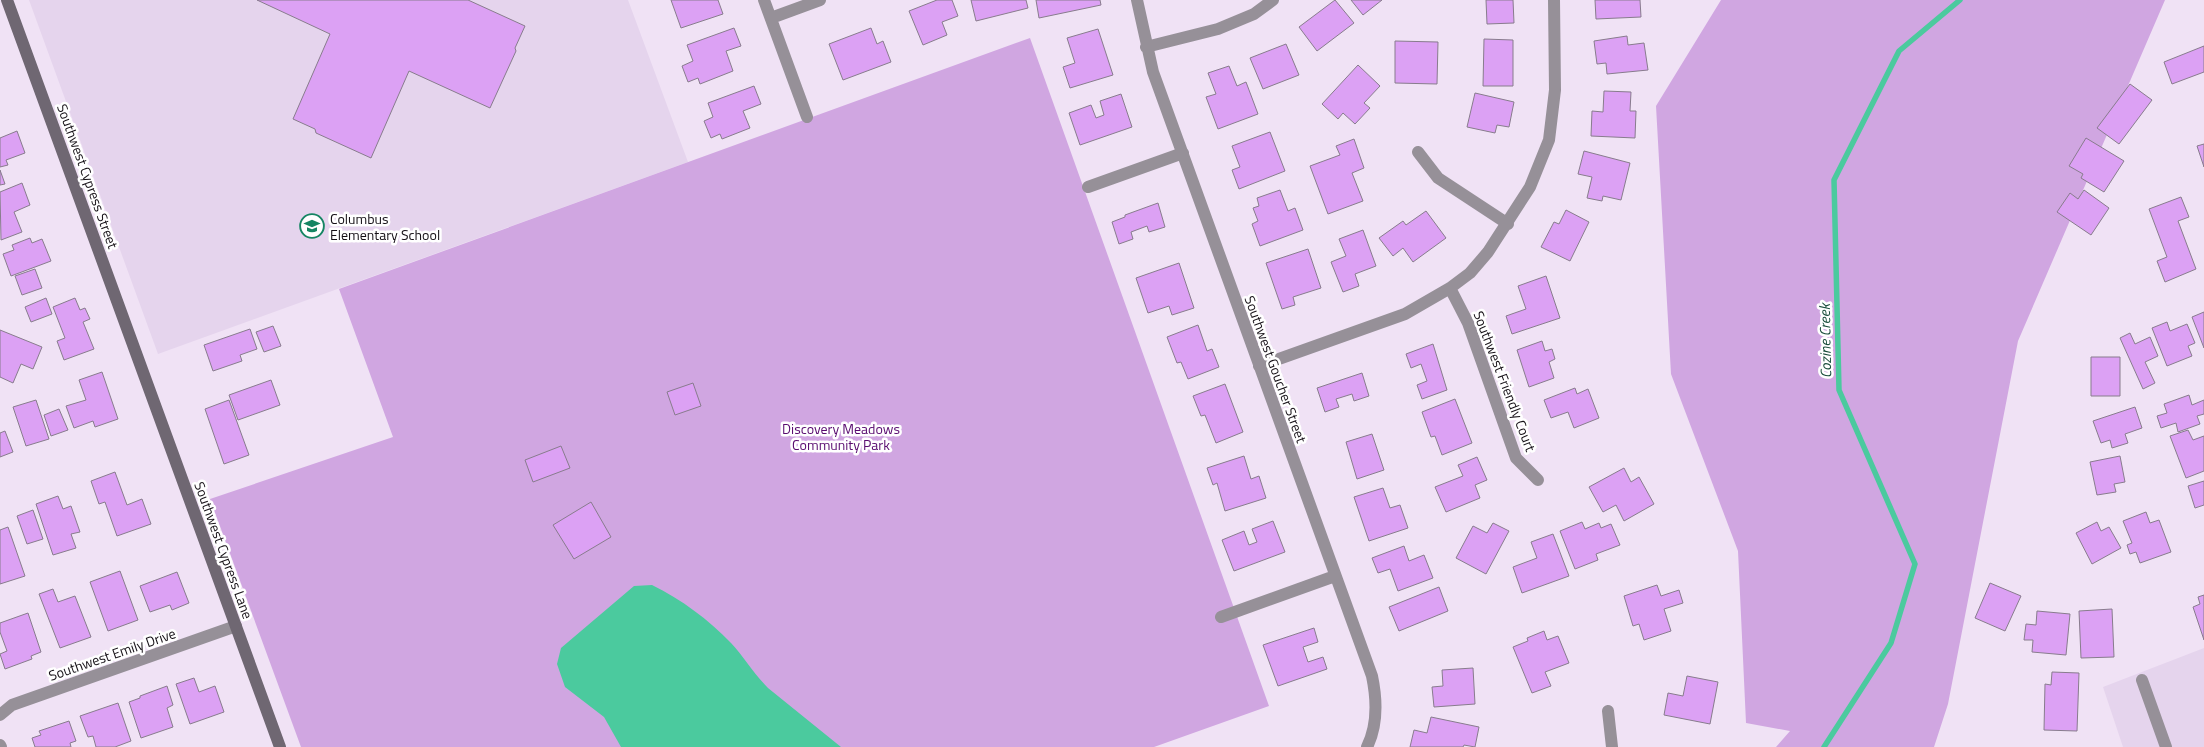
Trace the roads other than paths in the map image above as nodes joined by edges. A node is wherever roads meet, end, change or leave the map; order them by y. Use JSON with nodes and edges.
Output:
{"nodes":[{"id":1,"x":7,"y":0,"type":"edge"},
{"id":2,"x":764,"y":0,"type":"edge"},
{"id":3,"x":820,"y":0,"type":"edge"},
{"id":4,"x":1137,"y":0,"type":"edge"},
{"id":5,"x":1273,"y":0,"type":"edge"},
{"id":6,"x":1554,"y":0,"type":"edge"},
{"id":7,"x":771,"y":18,"type":"junction"},
{"id":8,"x":1146,"y":47,"type":"junction"},
{"id":9,"x":807,"y":117,"type":"dead end"},
{"id":10,"x":1418,"y":152,"type":"dead end"},
{"id":11,"x":1182,"y":153,"type":"junction"},
{"id":12,"x":1088,"y":187,"type":"dead end"},
{"id":13,"x":1508,"y":224,"type":"junction"},
{"id":14,"x":1450,"y":288,"type":"junction"},
{"id":15,"x":139,"y":362,"type":"joint"},
{"id":16,"x":1259,"y":366,"type":"junction"},
{"id":17,"x":1538,"y":480,"type":"dead end"},
{"id":18,"x":1335,"y":576,"type":"junction"},
{"id":19,"x":1221,"y":617,"type":"dead end"},
{"id":20,"x":236,"y":626,"type":"junction"},
{"id":21,"x":2142,"y":680,"type":"dead end"},
{"id":22,"x":1608,"y":712,"type":"dead end"},
{"id":23,"x":0,"y":715,"type":"edge"},
{"id":24,"x":280,"y":747,"type":"edge"},
{"id":25,"x":1367,"y":747,"type":"edge"},
{"id":26,"x":1612,"y":747,"type":"edge"},
{"id":27,"x":2166,"y":747,"type":"edge"}],
"edges":[{"from":1,"to":15,"type":"main road","name":"Southwest Cypress Street"},
{"from":2,"to":7,"type":"street"},
{"from":3,"to":7,"type":"street"},
{"from":4,"to":8,"type":"street","name":"Southwest Goucher Street"},
{"from":5,"to":8,"type":"street"},
{"from":6,"to":13,"type":"street"},
{"from":7,"to":9,"type":"street"},
{"from":8,"to":11,"type":"street","name":"Southwest Goucher Street"},
{"from":10,"to":13,"type":"street"},
{"from":11,"to":12,"type":"street"},
{"from":11,"to":16,"type":"street","name":"Southwest Goucher Street"},
{"from":13,"to":14,"type":"street"},
{"from":14,"to":16,"type":"street"},
{"from":14,"to":17,"type":"street","name":"Southwest Friendly Court"},
{"from":15,"to":20,"type":"main road","name":"Southwest Cypress Lane"},
{"from":16,"to":18,"type":"street","name":"Southwest Goucher Street"},
{"from":18,"to":19,"type":"street"},
{"from":18,"to":25,"type":"street","name":"Southwest Goucher Street"},
{"from":20,"to":23,"type":"street","name":"Southwest Emily Drive"},
{"from":20,"to":24,"type":"main road","name":"Southwest Cypress Lane"},
{"from":21,"to":27,"type":"street"},
{"from":22,"to":26,"type":"street"}]}
